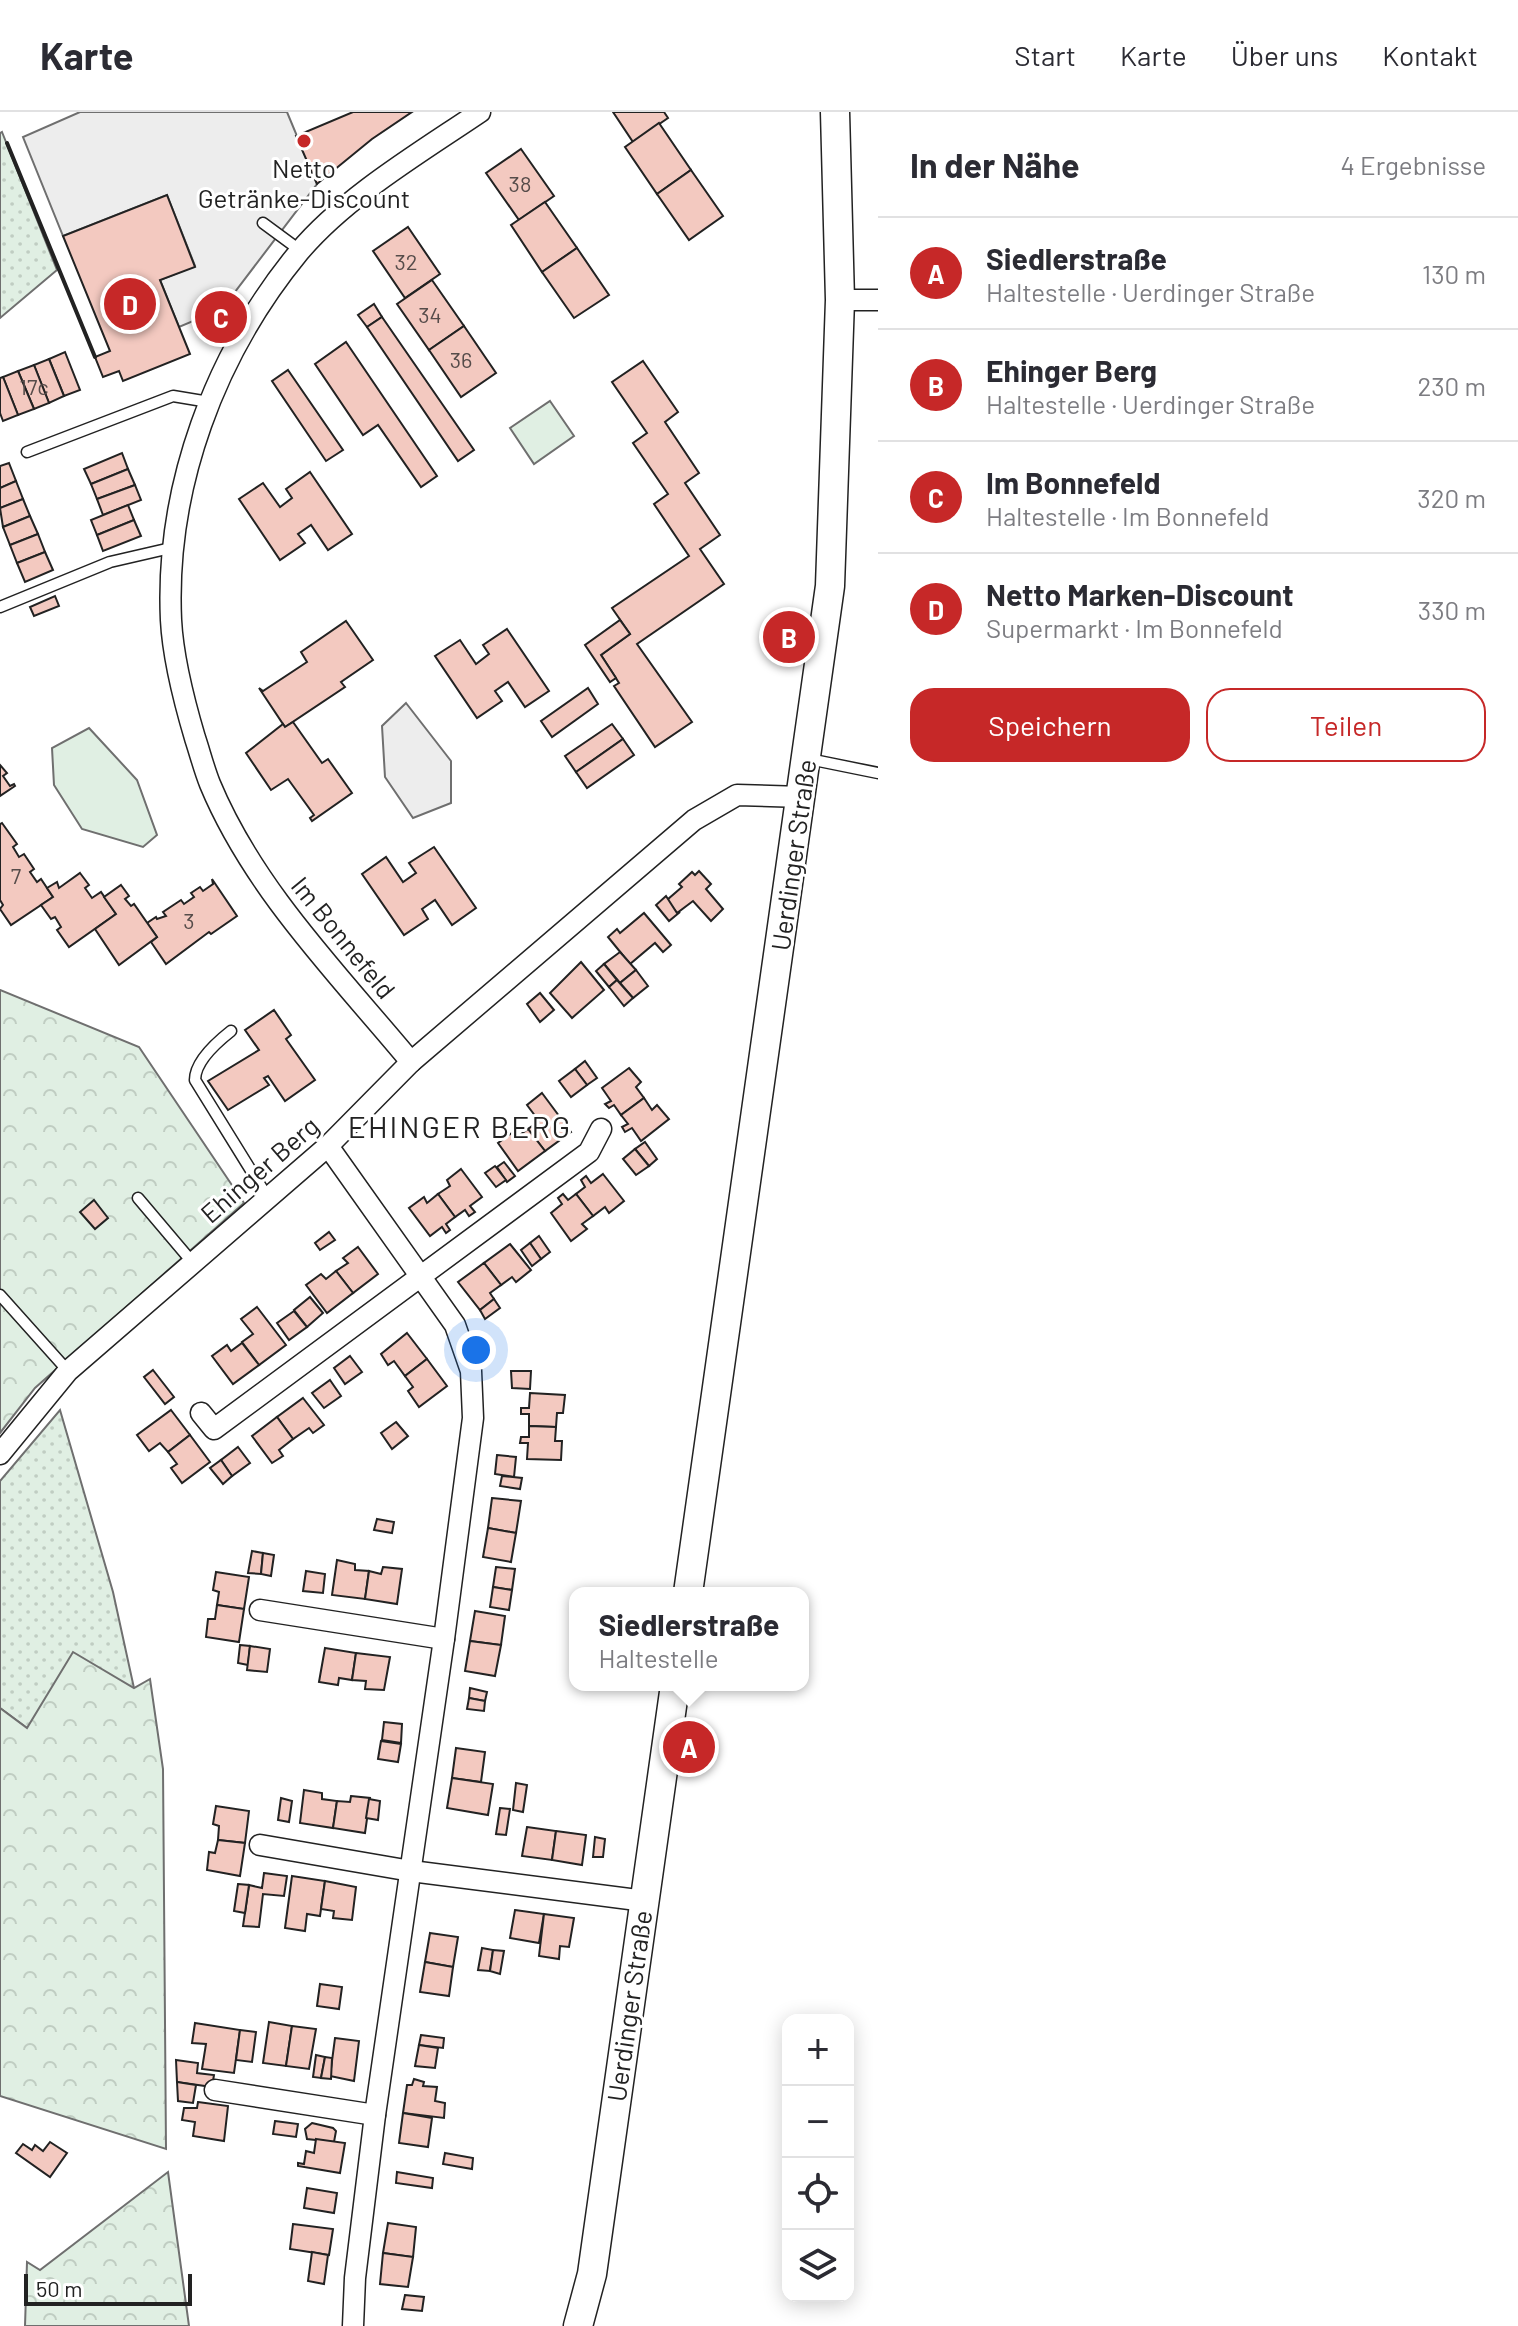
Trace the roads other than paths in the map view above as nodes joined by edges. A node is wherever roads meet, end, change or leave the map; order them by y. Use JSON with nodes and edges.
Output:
{"nodes":[{"id":1,"x":480,"y":112,"type":"edge"},
{"id":2,"x":835,"y":112,"type":"edge"},
{"id":3,"x":263,"y":223,"type":"dead end"},
{"id":4,"x":301,"y":251,"type":"junction"},
{"id":5,"x":840,"y":300,"type":"junction"},
{"id":6,"x":878,"y":300,"type":"edge"},
{"id":7,"x":209,"y":402,"type":"junction"},
{"id":8,"x":27,"y":452,"type":"dead end"},
{"id":9,"x":175,"y":547,"type":"junction"},
{"id":10,"x":0,"y":607,"type":"edge"},
{"id":11,"x":808,"y":759,"type":"junction"},
{"id":12,"x":878,"y":773,"type":"edge"},
{"id":13,"x":802,"y":797,"type":"junction"},
{"id":14,"x":231,"y":1031,"type":"dead end"},
{"id":15,"x":411,"y":1062,"type":"junction"},
{"id":16,"x":601,"y":1129,"type":"dead end"},
{"id":17,"x":328,"y":1146,"type":"junction"},
{"id":18,"x":138,"y":1198,"type":"dead end"},
{"id":19,"x":268,"y":1198,"type":"junction"},
{"id":20,"x":193,"y":1263,"type":"junction"},
{"id":21,"x":421,"y":1276,"type":"junction"},
{"id":22,"x":0,"y":1295,"type":"edge"},
{"id":23,"x":68,"y":1371,"type":"junction"},
{"id":24,"x":201,"y":1413,"type":"dead end"},
{"id":25,"x":0,"y":1454,"type":"edge"},
{"id":26,"x":689,"y":1587,"type":"edge"},
{"id":27,"x":260,"y":1610,"type":"dead end"},
{"id":28,"x":444,"y":1639,"type":"junction"},
{"id":29,"x":674,"y":1691,"type":"edge"},
{"id":30,"x":260,"y":1845,"type":"dead end"},
{"id":31,"x":411,"y":1871,"type":"junction"},
{"id":32,"x":645,"y":1901,"type":"junction"},
{"id":33,"x":215,"y":2090,"type":"dead end"},
{"id":34,"x":375,"y":2115,"type":"junction"},
{"id":35,"x":353,"y":2326,"type":"edge"},
{"id":36,"x":578,"y":2326,"type":"edge"}],
"edges":[{"from":1,"to":4,"type":"street","name":"Im Bonnefeld"},
{"from":2,"to":5,"type":"main road","name":"Uerdinger Straße"},
{"from":3,"to":4,"type":"lane"},
{"from":4,"to":7,"type":"street","name":"Im Bonnefeld"},
{"from":5,"to":6,"type":"street"},
{"from":5,"to":11,"type":"main road","name":"Uerdinger Straße"},
{"from":7,"to":8,"type":"lane"},
{"from":7,"to":9,"type":"street","name":"Im Bonnefeld"},
{"from":9,"to":10,"type":"lane"},
{"from":9,"to":15,"type":"street","name":"Im Bonnefeld"},
{"from":11,"to":12,"type":"lane"},
{"from":11,"to":13,"type":"main road","name":"Uerdinger Straße"},
{"from":13,"to":15,"type":"street","name":"Ehinger Berg"},
{"from":13,"to":26,"type":"main road","name":"Uerdinger Straße"},
{"from":14,"to":19,"type":"lane"},
{"from":15,"to":17,"type":"street","name":"Ehinger Berg"},
{"from":16,"to":21,"type":"street"},
{"from":17,"to":19,"type":"street","name":"Ehinger Berg"},
{"from":17,"to":21,"type":"street"},
{"from":18,"to":20,"type":"lane"},
{"from":19,"to":20,"type":"street","name":"Ehinger Berg"},
{"from":20,"to":23,"type":"street","name":"Ehinger Berg"},
{"from":21,"to":24,"type":"street"},
{"from":21,"to":28,"type":"street"},
{"from":22,"to":23,"type":"lane"},
{"from":23,"to":25,"type":"street","name":"Ehinger Berg"},
{"from":27,"to":28,"type":"street"},
{"from":28,"to":31,"type":"street"},
{"from":29,"to":32,"type":"main road","name":"Uerdinger Straße"},
{"from":30,"to":31,"type":"street"},
{"from":31,"to":32,"type":"street"},
{"from":31,"to":34,"type":"street"},
{"from":32,"to":36,"type":"main road","name":"Uerdinger Straße"},
{"from":33,"to":34,"type":"street"},
{"from":34,"to":35,"type":"street"}]}
